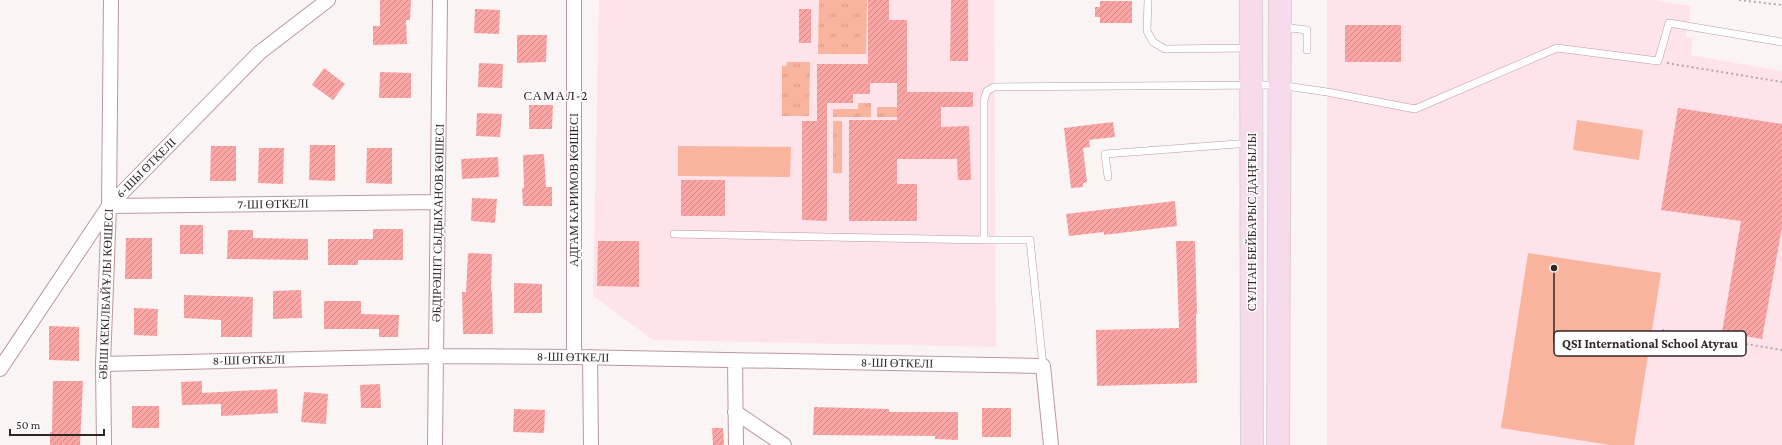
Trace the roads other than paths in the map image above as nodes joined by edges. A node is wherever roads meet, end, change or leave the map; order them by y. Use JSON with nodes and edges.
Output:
{"nodes":[{"id":1,"x":111,"y":0,"type":"edge"},
{"id":2,"x":328,"y":0,"type":"edge"},
{"id":3,"x":440,"y":0,"type":"edge"},
{"id":4,"x":574,"y":0,"type":"edge"},
{"id":5,"x":1148,"y":0,"type":"edge"},
{"id":6,"x":1252,"y":0,"type":"edge"},
{"id":7,"x":1280,"y":0,"type":"edge"},
{"id":8,"x":1280,"y":26,"type":"junction"},
{"id":9,"x":1782,"y":42,"type":"edge"},
{"id":10,"x":1251,"y":48,"type":"junction"},
{"id":11,"x":1307,"y":50,"type":"dead end"},
{"id":12,"x":1251,"y":85,"type":"junction"},
{"id":13,"x":1279,"y":85,"type":"junction"},
{"id":14,"x":1252,"y":143,"type":"junction"},
{"id":15,"x":1108,"y":177,"type":"dead end"},
{"id":16,"x":438,"y":202,"type":"junction"},
{"id":17,"x":109,"y":206,"type":"junction"},
{"id":18,"x":674,"y":234,"type":"dead end"},
{"id":19,"x":984,"y":240,"type":"junction"},
{"id":20,"x":436,"y":356,"type":"junction"},
{"id":21,"x":574,"y":357,"type":"junction"},
{"id":22,"x":590,"y":357,"type":"junction"},
{"id":23,"x":736,"y":360,"type":"junction"},
{"id":24,"x":103,"y":364,"type":"junction"},
{"id":25,"x":1043,"y":366,"type":"junction"},
{"id":26,"x":0,"y":370,"type":"edge"},
{"id":27,"x":736,"y":412,"type":"junction"},
{"id":28,"x":104,"y":445,"type":"edge"},
{"id":29,"x":435,"y":445,"type":"edge"},
{"id":30,"x":591,"y":445,"type":"edge"},
{"id":31,"x":736,"y":445,"type":"edge"},
{"id":32,"x":784,"y":445,"type":"edge"},
{"id":33,"x":1051,"y":445,"type":"edge"},
{"id":34,"x":1252,"y":445,"type":"edge"},
{"id":35,"x":1278,"y":445,"type":"edge"}],
"edges":[{"from":1,"to":17,"type":"street","name":"ӘБІШ КЕКІЛБАЙҰЛЫ КӨШЕСІ"},
{"from":2,"to":17,"type":"street","name":"6-ШЫ ӨТКЕЛІ"},
{"from":3,"to":16,"type":"street","name":"ӘБДІРӘШІТ СЫДЫХАНОВ КӨШЕСІ"},
{"from":4,"to":21,"type":"street","name":"АДГАМ КАРИМОВ КӨШЕСІ"},
{"from":5,"to":10,"type":"lane"},
{"from":6,"to":10,"type":"main road","name":"СҰЛТАН БЕЙБАРЫС ДАҢҒЫЛЫ"},
{"from":7,"to":8,"type":"main road"},
{"from":8,"to":11,"type":"lane"},
{"from":8,"to":13,"type":"main road"},
{"from":9,"to":13,"type":"lane"},
{"from":10,"to":12,"type":"main road","name":"СҰЛТАН БЕЙБАРЫС ДАҢҒЫЛЫ"},
{"from":12,"to":13,"type":"lane"},
{"from":12,"to":14,"type":"main road","name":"СҰЛТАН БЕЙБАРЫС ДАҢҒЫЛЫ"},
{"from":12,"to":19,"type":"lane"},
{"from":13,"to":35,"type":"main road"},
{"from":14,"to":15,"type":"lane"},
{"from":14,"to":34,"type":"main road","name":"СҰЛТАН БЕЙБАРЫС ДАҢҒЫЛЫ"},
{"from":16,"to":17,"type":"street","name":"7-ШІ ӨТКЕЛІ"},
{"from":16,"to":20,"type":"street","name":"ӘБДІРӘШІТ СЫДЫХАНОВ КӨШЕСІ"},
{"from":17,"to":24,"type":"street","name":"ӘБІШ КЕКІЛБАЙҰЛЫ КӨШЕСІ"},
{"from":17,"to":26,"type":"street","name":"6-ШЫ ӨТКЕЛІ"},
{"from":18,"to":19,"type":"lane"},
{"from":19,"to":25,"type":"lane"},
{"from":20,"to":21,"type":"street","name":"8-ШІ ӨТКЕЛІ"},
{"from":20,"to":24,"type":"street","name":"8-ШІ ӨТКЕЛІ"},
{"from":20,"to":29,"type":"street","name":"ӘБДІРӘШІТ СЫДЫХАНОВ КӨШЕСІ"},
{"from":21,"to":22,"type":"street","name":"8-ШІ ӨТКЕЛІ"},
{"from":22,"to":23,"type":"street","name":"8-ШІ ӨТКЕЛІ"},
{"from":22,"to":30,"type":"street"},
{"from":23,"to":25,"type":"street","name":"8-ШІ ӨТКЕЛІ"},
{"from":23,"to":27,"type":"street"},
{"from":24,"to":28,"type":"street","name":"ӘБІШ КЕКІЛБАЙҰЛЫ КӨШЕСІ"},
{"from":25,"to":33,"type":"street"},
{"from":27,"to":31,"type":"street"},
{"from":27,"to":32,"type":"street"}]}
